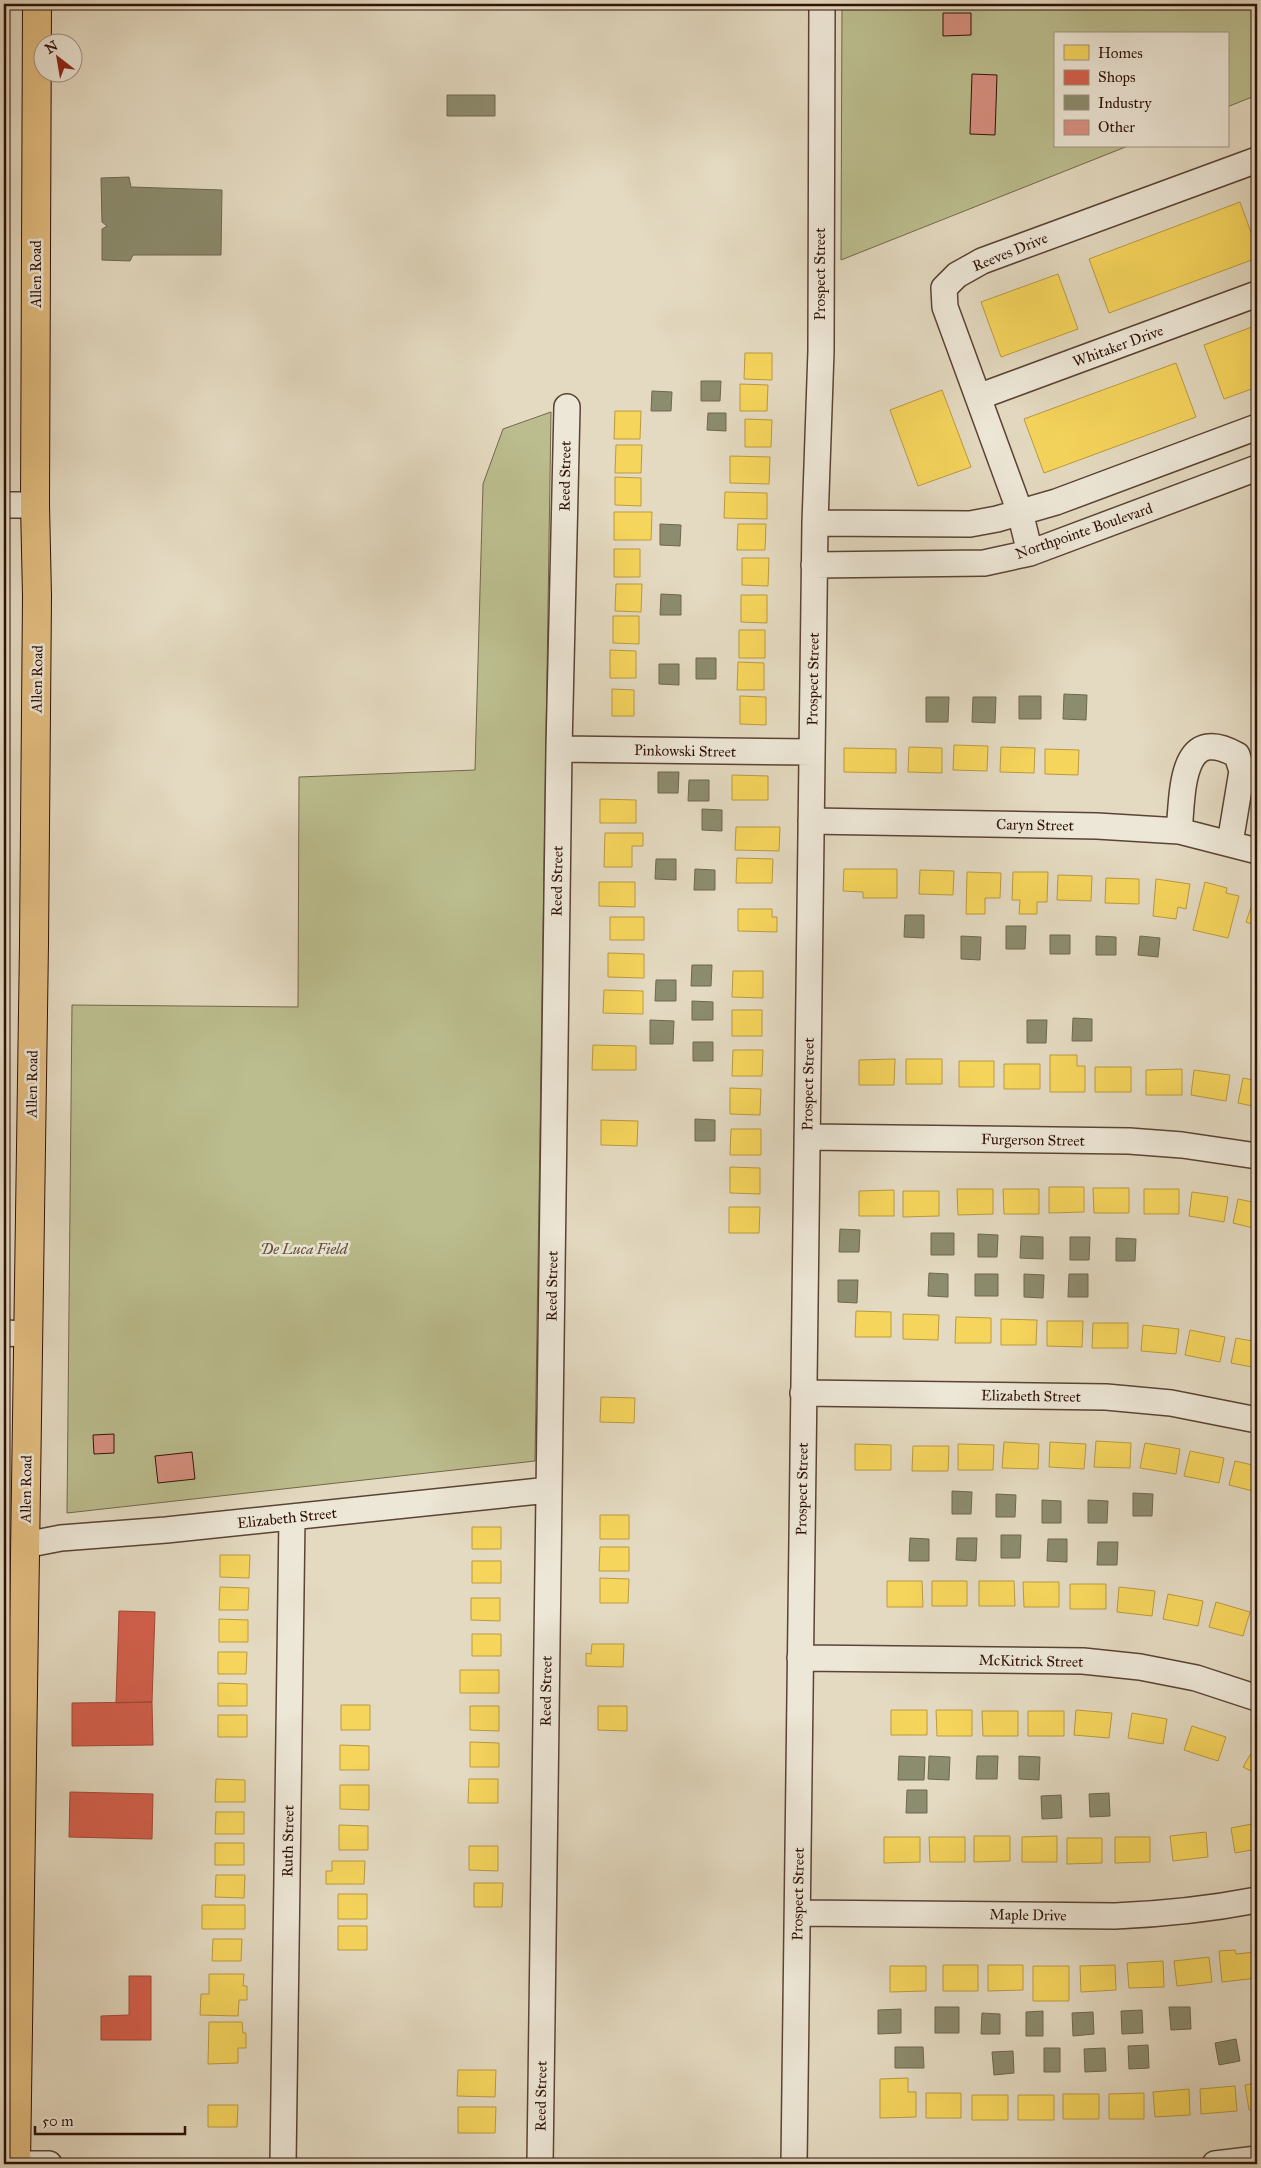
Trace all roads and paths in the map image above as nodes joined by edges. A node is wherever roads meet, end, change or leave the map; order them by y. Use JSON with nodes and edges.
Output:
{"nodes":[{"id":1,"x":37,"y":4,"type":"edge"},
{"id":2,"x":822,"y":4,"type":"edge"},
{"id":3,"x":1257,"y":160,"type":"edge"},
{"id":4,"x":1257,"y":294,"type":"edge"},
{"id":5,"x":978,"y":398,"type":"junction"},
{"id":6,"x":567,"y":407,"type":"dead end"},
{"id":7,"x":1257,"y":428,"type":"edge"},
{"id":8,"x":1257,"y":468,"type":"edge"},
{"id":9,"x":4,"y":505,"type":"edge"},
{"id":10,"x":35,"y":505,"type":"junction"},
{"id":11,"x":1020,"y":512,"type":"junction"},
{"id":12,"x":815,"y":523,"type":"junction"},
{"id":13,"x":1030,"y":553,"type":"junction"},
{"id":14,"x":814,"y":565,"type":"junction"},
{"id":15,"x":559,"y":749,"type":"junction"},
{"id":16,"x":812,"y":752,"type":"junction"},
{"id":17,"x":811,"y":822,"type":"junction"},
{"id":18,"x":1179,"y":831,"type":"junction"},
{"id":19,"x":1230,"y":843,"type":"junction"},
{"id":20,"x":1257,"y":851,"type":"edge"},
{"id":21,"x":807,"y":1137,"type":"junction"},
{"id":22,"x":1257,"y":1156,"type":"edge"},
{"id":23,"x":16,"y":1334,"type":"edge"},
{"id":24,"x":803,"y":1393,"type":"junction"},
{"id":25,"x":1257,"y":1420,"type":"edge"},
{"id":26,"x":549,"y":1490,"type":"junction"},
{"id":27,"x":292,"y":1517,"type":"junction"},
{"id":28,"x":25,"y":1545,"type":"junction"},
{"id":29,"x":800,"y":1658,"type":"junction"},
{"id":30,"x":1257,"y":1698,"type":"edge"},
{"id":31,"x":1257,"y":1900,"type":"edge"},
{"id":32,"x":798,"y":1913,"type":"junction"},
{"id":33,"x":1257,"y":2159,"type":"edge"},
{"id":34,"x":4,"y":2164,"type":"edge"},
{"id":35,"x":16,"y":2164,"type":"edge"},
{"id":36,"x":50,"y":2164,"type":"edge"},
{"id":37,"x":283,"y":2164,"type":"edge"},
{"id":38,"x":540,"y":2164,"type":"edge"},
{"id":39,"x":794,"y":2164,"type":"edge"},
{"id":40,"x":1215,"y":2164,"type":"edge"}],
"edges":[{"from":1,"to":10,"type":"main road","name":"Allen Road"},
{"from":2,"to":12,"type":"street","name":"Prospect Street"},
{"from":3,"to":5,"type":"street","name":"Reeves Drive"},
{"from":4,"to":5,"type":"street","name":"Whitaker Drive"},
{"from":5,"to":11,"type":"street","name":"Reeves Drive"},
{"from":6,"to":15,"type":"street","name":"Reed Street"},
{"from":7,"to":11,"type":"street"},
{"from":8,"to":13,"type":"street","name":"Northpointe Boulevard"},
{"from":9,"to":10,"type":"street"},
{"from":10,"to":23,"type":"main road","name":"Allen Road"},
{"from":11,"to":12,"type":"street"},
{"from":11,"to":13,"type":"street","name":"Reeves Drive"},
{"from":12,"to":14,"type":"street","name":"Prospect Street"},
{"from":13,"to":14,"type":"street","name":"Northpointe Boulevard"},
{"from":14,"to":16,"type":"street","name":"Prospect Street"},
{"from":15,"to":16,"type":"street","name":"Pinkowski Street"},
{"from":15,"to":26,"type":"street","name":"Reed Street"},
{"from":16,"to":17,"type":"street","name":"Prospect Street"},
{"from":17,"to":18,"type":"street","name":"Caryn Street"},
{"from":17,"to":21,"type":"street","name":"Prospect Street"},
{"from":18,"to":19,"type":"street","name":"Caryn Street"},
{"from":18,"to":19,"type":"street"},
{"from":19,"to":20,"type":"street","name":"Caryn Street"},
{"from":21,"to":22,"type":"street","name":"Furgerson Street"},
{"from":21,"to":24,"type":"street","name":"Prospect Street"},
{"from":23,"to":28,"type":"main road","name":"Allen Road"},
{"from":24,"to":25,"type":"street","name":"Elizabeth Street"},
{"from":24,"to":29,"type":"street","name":"Prospect Street"},
{"from":26,"to":27,"type":"street","name":"Elizabeth Street"},
{"from":26,"to":38,"type":"street","name":"Reed Street"},
{"from":27,"to":28,"type":"street","name":"Elizabeth Street"},
{"from":27,"to":37,"type":"street","name":"Ruth Street"},
{"from":28,"to":35,"type":"main road","name":"Allen Road"},
{"from":29,"to":30,"type":"street","name":"McKitrick Street"},
{"from":29,"to":32,"type":"street","name":"Prospect Street"},
{"from":31,"to":32,"type":"street","name":"Maple Drive"},
{"from":32,"to":39,"type":"street","name":"Prospect Street"},
{"from":33,"to":40,"type":"street"},
{"from":34,"to":35,"type":"street"},
{"from":35,"to":36,"type":"street"}]}
